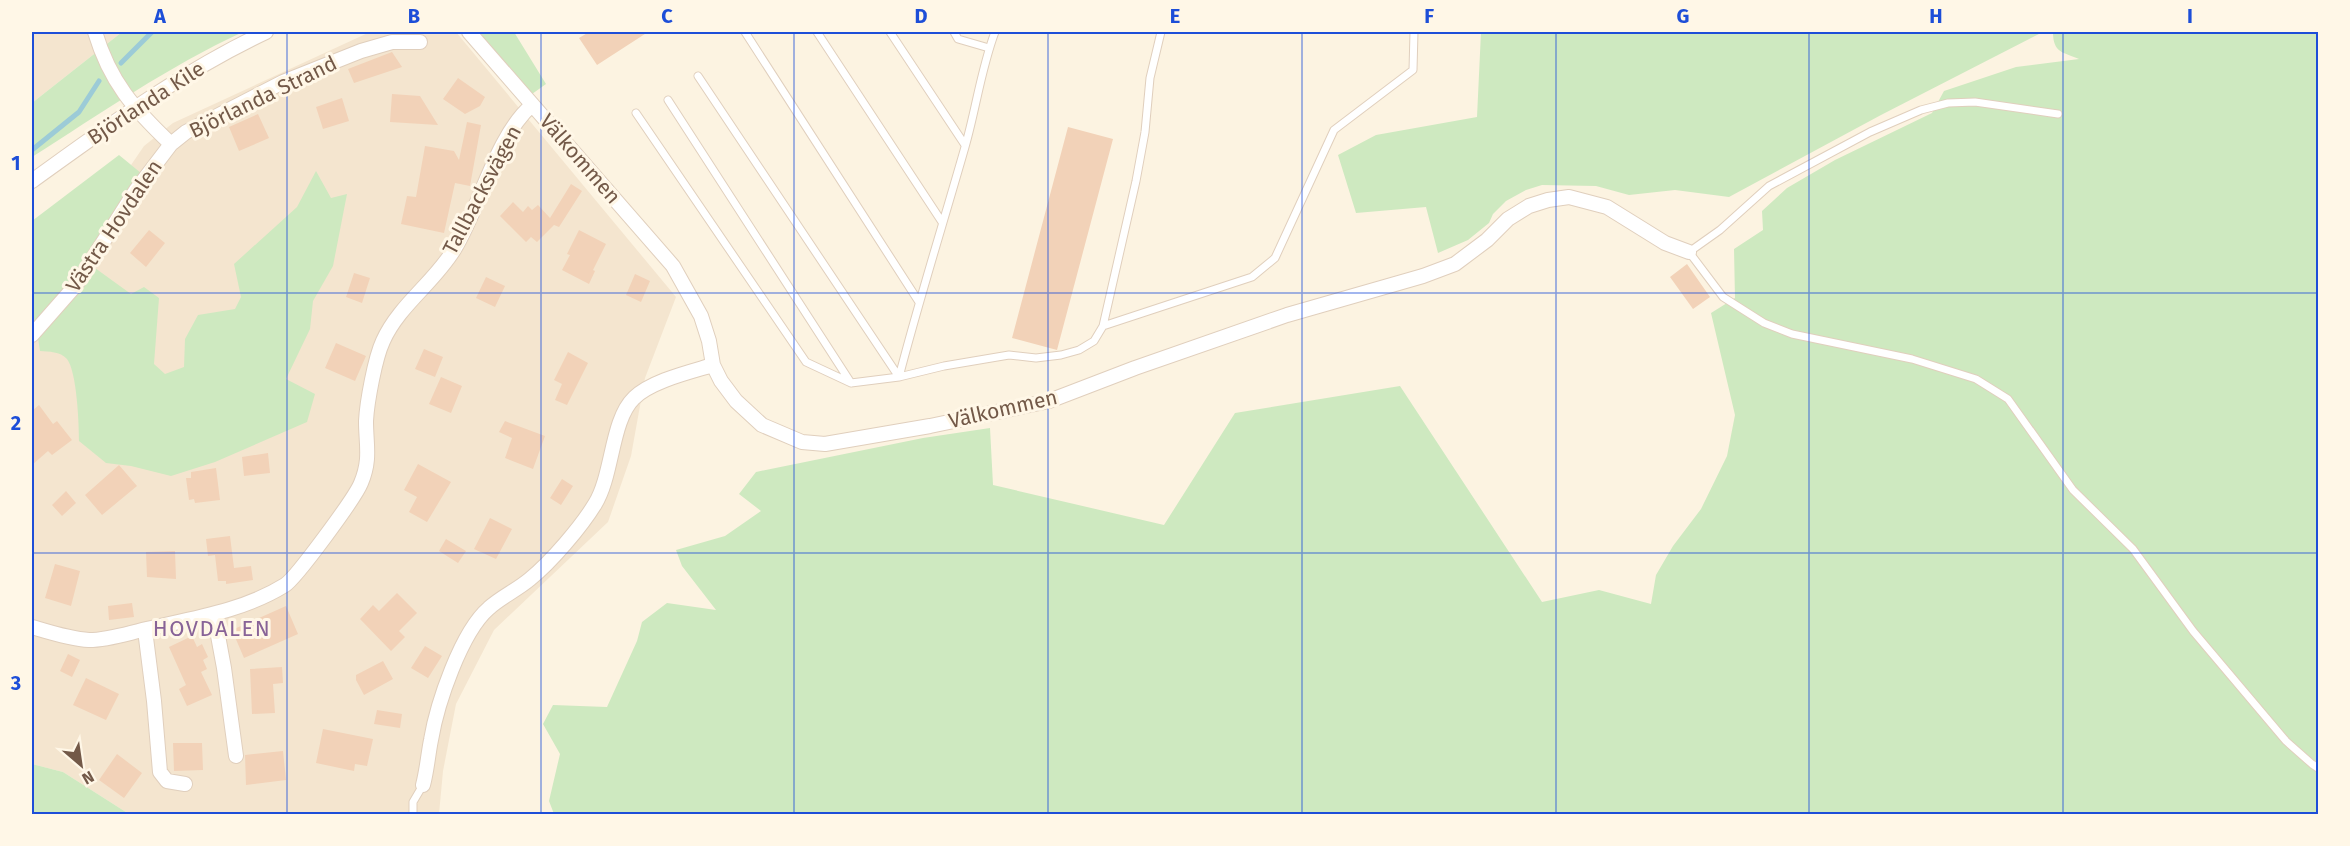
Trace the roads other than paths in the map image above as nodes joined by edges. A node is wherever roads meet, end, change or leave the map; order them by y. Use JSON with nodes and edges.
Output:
{"nodes":[{"id":1,"x":95,"y":32,"type":"edge"},
{"id":2,"x":266,"y":32,"type":"edge"},
{"id":3,"x":469,"y":32,"type":"edge"},
{"id":4,"x":745,"y":32,"type":"edge"},
{"id":5,"x":817,"y":32,"type":"edge"},
{"id":6,"x":890,"y":32,"type":"edge"},
{"id":7,"x":954,"y":32,"type":"edge"},
{"id":8,"x":995,"y":32,"type":"edge"},
{"id":9,"x":1161,"y":32,"type":"edge"},
{"id":10,"x":1414,"y":32,"type":"edge"},
{"id":11,"x":420,"y":42,"type":"dead end"},
{"id":12,"x":989,"y":48,"type":"junction"},
{"id":13,"x":698,"y":76,"type":"dead end"},
{"id":14,"x":668,"y":100,"type":"dead end"},
{"id":15,"x":532,"y":105,"type":"junction"},
{"id":16,"x":134,"y":107,"type":"junction"},
{"id":17,"x":636,"y":113,"type":"dead end"},
{"id":18,"x":2058,"y":114,"type":"dead end"},
{"id":19,"x":171,"y":144,"type":"junction"},
{"id":20,"x":965,"y":145,"type":"junction"},
{"id":21,"x":32,"y":181,"type":"edge"},
{"id":22,"x":942,"y":222,"type":"junction"},
{"id":23,"x":1689,"y":252,"type":"junction"},
{"id":24,"x":919,"y":302,"type":"junction"},
{"id":25,"x":1103,"y":326,"type":"junction"},
{"id":26,"x":32,"y":335,"type":"edge"},
{"id":27,"x":713,"y":365,"type":"junction"},
{"id":28,"x":899,"y":377,"type":"junction"},
{"id":29,"x":851,"y":383,"type":"junction"},
{"id":30,"x":214,"y":614,"type":"junction"},
{"id":31,"x":32,"y":627,"type":"edge"},
{"id":32,"x":145,"y":630,"type":"junction"},
{"id":33,"x":236,"y":756,"type":"dead end"},
{"id":34,"x":2319,"y":768,"type":"edge"},
{"id":35,"x":185,"y":784,"type":"dead end"},
{"id":36,"x":423,"y":785,"type":"joint"},
{"id":37,"x":413,"y":814,"type":"edge"}],
"edges":[{"from":1,"to":16,"type":"street","name":"Björlanda Strand"},
{"from":2,"to":16,"type":"street","name":"Björlanda Kile"},
{"from":3,"to":15,"type":"street","name":"Välkommen"},
{"from":4,"to":24,"type":"lane"},
{"from":5,"to":22,"type":"lane"},
{"from":6,"to":20,"type":"lane"},
{"from":7,"to":12,"type":"lane"},
{"from":8,"to":12,"type":"lane"},
{"from":9,"to":25,"type":"lane"},
{"from":10,"to":25,"type":"lane"},
{"from":11,"to":19,"type":"street","name":"Björlanda Strand"},
{"from":12,"to":20,"type":"lane"},
{"from":13,"to":28,"type":"lane"},
{"from":14,"to":29,"type":"lane"},
{"from":15,"to":27,"type":"street","name":"Välkommen"},
{"from":15,"to":30,"type":"street","name":"Tallbacksvägen"},
{"from":16,"to":19,"type":"street","name":"Björlanda Strand"},
{"from":16,"to":21,"type":"street","name":"Björlanda Kile"},
{"from":17,"to":29,"type":"lane"},
{"from":18,"to":23,"type":"lane"},
{"from":19,"to":26,"type":"street","name":"Västra Hovdalen"},
{"from":20,"to":22,"type":"lane"},
{"from":22,"to":24,"type":"lane"},
{"from":23,"to":27,"type":"street","name":"Välkommen"},
{"from":23,"to":34,"type":"lane"},
{"from":24,"to":28,"type":"lane"},
{"from":25,"to":28,"type":"lane"},
{"from":27,"to":36,"type":"street"},
{"from":28,"to":29,"type":"lane"},
{"from":30,"to":32,"type":"street","name":"Tallbacksvägen"},
{"from":30,"to":33,"type":"street"},
{"from":31,"to":32,"type":"street","name":"Tallbacksvägen"},
{"from":32,"to":35,"type":"street"},
{"from":36,"to":37,"type":"lane"}]}
